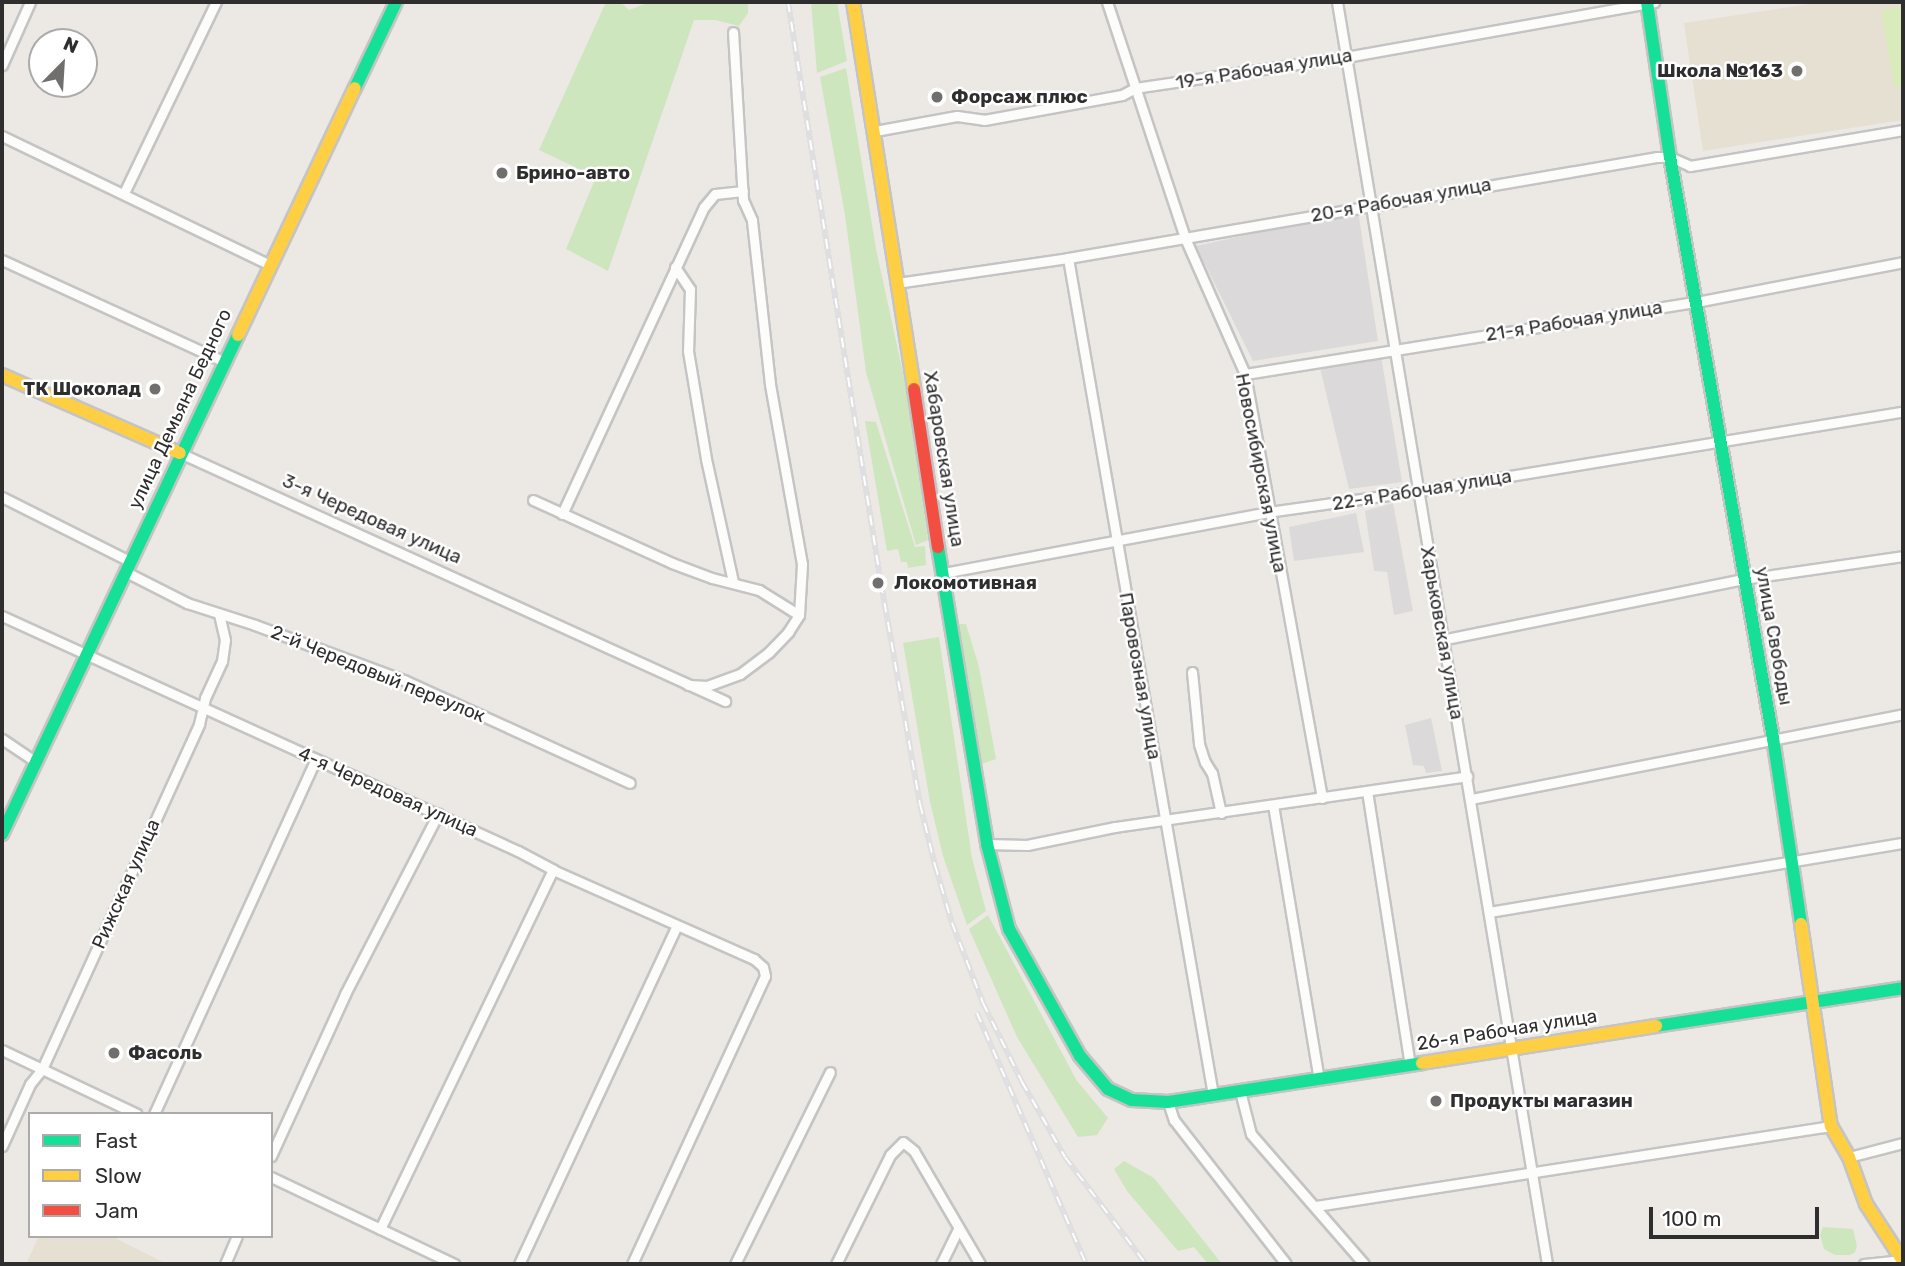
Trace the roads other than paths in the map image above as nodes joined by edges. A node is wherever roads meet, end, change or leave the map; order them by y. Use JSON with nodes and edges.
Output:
{"nodes":[{"id":1,"x":30,"y":2,"type":"edge"},
{"id":2,"x":216,"y":2,"type":"edge"},
{"id":3,"x":396,"y":2,"type":"edge"},
{"id":4,"x":853,"y":2,"type":"edge"},
{"id":5,"x":1107,"y":2,"type":"edge"},
{"id":6,"x":1337,"y":2,"type":"edge"},
{"id":7,"x":1650,"y":2,"type":"edge"},
{"id":8,"x":733,"y":32,"type":"dead end"},
{"id":9,"x":1346,"y":57,"type":"junction"},
{"id":10,"x":2,"y":65,"type":"edge"},
{"id":11,"x":1135,"y":88,"type":"junction"},
{"id":12,"x":1903,"y":130,"type":"edge"},
{"id":13,"x":875,"y":131,"type":"junction"},
{"id":14,"x":2,"y":136,"type":"edge"},
{"id":15,"x":1670,"y":158,"type":"junction"},
{"id":16,"x":743,"y":191,"type":"junction"},
{"id":17,"x":124,"y":193,"type":"junction"},
{"id":18,"x":1370,"y":205,"type":"junction"},
{"id":19,"x":1185,"y":238,"type":"junction"},
{"id":20,"x":1068,"y":258,"type":"junction"},
{"id":21,"x":2,"y":260,"type":"edge"},
{"id":22,"x":1903,"y":262,"type":"edge"},
{"id":23,"x":270,"y":265,"type":"junction"},
{"id":24,"x":675,"y":268,"type":"junction"},
{"id":25,"x":897,"y":283,"type":"junction"},
{"id":26,"x":1696,"y":302,"type":"junction"},
{"id":27,"x":1394,"y":349,"type":"junction"},
{"id":28,"x":223,"y":361,"type":"junction"},
{"id":29,"x":1245,"y":374,"type":"junction"},
{"id":30,"x":2,"y":375,"type":"edge"},
{"id":31,"x":1903,"y":412,"type":"edge"},
{"id":32,"x":1721,"y":443,"type":"junction"},
{"id":33,"x":180,"y":453,"type":"junction"},
{"id":34,"x":1418,"y":491,"type":"junction"},
{"id":35,"x":2,"y":497,"type":"edge"},
{"id":36,"x":533,"y":500,"type":"dead end"},
{"id":37,"x":1268,"y":512,"type":"junction"},
{"id":38,"x":562,"y":514,"type":"junction"},
{"id":39,"x":1117,"y":542,"type":"junction"},
{"id":40,"x":1903,"y":556,"type":"edge"},
{"id":41,"x":126,"y":566,"type":"junction"},
{"id":42,"x":943,"y":573,"type":"junction"},
{"id":43,"x":1744,"y":579,"type":"junction"},
{"id":44,"x":733,"y":582,"type":"junction"},
{"id":45,"x":219,"y":615,"type":"junction"},
{"id":46,"x":799,"y":615,"type":"junction"},
{"id":47,"x":2,"y":616,"type":"edge"},
{"id":48,"x":1441,"y":640,"type":"junction"},
{"id":49,"x":85,"y":654,"type":"junction"},
{"id":50,"x":1192,"y":672,"type":"dead end"},
{"id":51,"x":688,"y":685,"type":"junction"},
{"id":52,"x":725,"y":701,"type":"dead end"},
{"id":53,"x":202,"y":709,"type":"junction"},
{"id":54,"x":1903,"y":714,"type":"edge"},
{"id":55,"x":1773,"y":737,"type":"junction"},
{"id":56,"x":2,"y":739,"type":"edge"},
{"id":57,"x":316,"y":759,"type":"junction"},
{"id":58,"x":35,"y":761,"type":"junction"},
{"id":59,"x":1467,"y":776,"type":"junction"},
{"id":60,"x":630,"y":783,"type":"dead end"},
{"id":61,"x":1367,"y":791,"type":"junction"},
{"id":62,"x":1322,"y":798,"type":"junction"},
{"id":63,"x":1471,"y":799,"type":"junction"},
{"id":64,"x":1273,"y":805,"type":"junction"},
{"id":65,"x":1221,"y":813,"type":"junction"},
{"id":66,"x":438,"y":814,"type":"junction"},
{"id":67,"x":1165,"y":821,"type":"junction"},
{"id":68,"x":3,"y":830,"type":"edge"},
{"id":69,"x":1903,"y":843,"type":"edge"},
{"id":70,"x":987,"y":844,"type":"junction"},
{"id":71,"x":1793,"y":863,"type":"junction"},
{"id":72,"x":553,"y":870,"type":"junction"},
{"id":73,"x":1489,"y":912,"type":"junction"},
{"id":74,"x":676,"y":927,"type":"junction"},
{"id":75,"x":1903,"y":988,"type":"edge"},
{"id":76,"x":1811,"y":1003,"type":"junction"},
{"id":77,"x":2,"y":1049,"type":"edge"},
{"id":78,"x":1511,"y":1049,"type":"junction"},
{"id":79,"x":1410,"y":1065,"type":"junction"},
{"id":80,"x":42,"y":1069,"type":"junction"},
{"id":81,"x":830,"y":1072,"type":"dead end"},
{"id":82,"x":1319,"y":1079,"type":"junction"},
{"id":83,"x":1240,"y":1091,"type":"junction"},
{"id":84,"x":1118,"y":1095,"type":"joint"},
{"id":85,"x":1213,"y":1095,"type":"junction"},
{"id":86,"x":1168,"y":1102,"type":"junction"},
{"id":87,"x":133,"y":1112,"type":"edge"},
{"id":88,"x":155,"y":1112,"type":"edge"},
{"id":89,"x":1831,"y":1126,"type":"junction"},
{"id":90,"x":1903,"y":1143,"type":"edge"},
{"id":91,"x":2,"y":1146,"type":"edge"},
{"id":92,"x":273,"y":1152,"type":"edge"},
{"id":93,"x":1849,"y":1157,"type":"junction"},
{"id":94,"x":1531,"y":1173,"type":"junction"},
{"id":95,"x":273,"y":1178,"type":"edge"},
{"id":96,"x":1316,"y":1206,"type":"junction"},
{"id":97,"x":380,"y":1229,"type":"junction"},
{"id":98,"x":958,"y":1229,"type":"junction"},
{"id":99,"x":236,"y":1238,"type":"edge"},
{"id":100,"x":1903,"y":1260,"type":"edge"},
{"id":101,"x":225,"y":1264,"type":"edge"},
{"id":102,"x":454,"y":1264,"type":"edge"},
{"id":103,"x":519,"y":1264,"type":"edge"},
{"id":104,"x":632,"y":1264,"type":"edge"},
{"id":105,"x":735,"y":1264,"type":"edge"},
{"id":106,"x":836,"y":1264,"type":"edge"},
{"id":107,"x":941,"y":1264,"type":"edge"},
{"id":108,"x":980,"y":1264,"type":"edge"},
{"id":109,"x":1286,"y":1264,"type":"edge"},
{"id":110,"x":1364,"y":1264,"type":"edge"},
{"id":111,"x":1547,"y":1264,"type":"edge"},
{"id":112,"x":1864,"y":1264,"type":"edge"}],
"edges":[{"from":1,"to":10,"type":"street"},
{"from":2,"to":17,"type":"street"},
{"from":3,"to":23,"type":"main road","name":"улица Демьяна Бедного"},
{"from":4,"to":13,"type":"main road","name":"Хабаровская улица"},
{"from":5,"to":11,"type":"street","name":"Новосибирская улица"},
{"from":6,"to":9,"type":"street","name":"Харьковская улица"},
{"from":7,"to":9,"type":"street","name":"19-я Рабочая улица"},
{"from":7,"to":15,"type":"main road","name":"улица Свободы"},
{"from":8,"to":16,"type":"street"},
{"from":9,"to":11,"type":"street","name":"19-я Рабочая улица"},
{"from":9,"to":18,"type":"street","name":"Харьковская улица"},
{"from":11,"to":13,"type":"street","name":"19-я Рабочая улица"},
{"from":11,"to":19,"type":"street","name":"Новосибирская улица"},
{"from":12,"to":15,"type":"street","name":"20-я Рабочая улица"},
{"from":13,"to":25,"type":"main road","name":"Хабаровская улица"},
{"from":14,"to":17,"type":"street"},
{"from":15,"to":18,"type":"street","name":"20-я Рабочая улица"},
{"from":15,"to":26,"type":"main road","name":"улица Свободы"},
{"from":16,"to":24,"type":"street"},
{"from":16,"to":46,"type":"street"},
{"from":17,"to":23,"type":"street"},
{"from":18,"to":19,"type":"street","name":"20-я Рабочая улица"},
{"from":18,"to":27,"type":"street","name":"Харьковская улица"},
{"from":19,"to":20,"type":"street","name":"20-я Рабочая улица"},
{"from":19,"to":29,"type":"street","name":"Новосибирская улица"},
{"from":20,"to":25,"type":"street","name":"20-я Рабочая улица"},
{"from":20,"to":39,"type":"street","name":"Паровозная улица"},
{"from":21,"to":28,"type":"street"},
{"from":22,"to":26,"type":"street","name":"21-я Рабочая улица"},
{"from":23,"to":28,"type":"main road","name":"улица Демьяна Бедного"},
{"from":24,"to":38,"type":"street"},
{"from":24,"to":44,"type":"street"},
{"from":25,"to":42,"type":"main road","name":"Хабаровская улица"},
{"from":26,"to":27,"type":"street","name":"21-я Рабочая улица"},
{"from":26,"to":32,"type":"main road","name":"улица Свободы"},
{"from":27,"to":29,"type":"street","name":"21-я Рабочая улица"},
{"from":27,"to":34,"type":"street","name":"Харьковская улица"},
{"from":28,"to":33,"type":"main road","name":"улица Демьяна Бедного"},
{"from":29,"to":37,"type":"street","name":"Новосибирская улица"},
{"from":30,"to":33,"type":"main road","name":"3-я Чередовая улица"},
{"from":31,"to":32,"type":"street","name":"22-я Рабочая улица"},
{"from":32,"to":34,"type":"street","name":"22-я Рабочая улица"},
{"from":32,"to":43,"type":"main road","name":"улица Свободы"},
{"from":33,"to":41,"type":"main road","name":"улица Демьяна Бедного"},
{"from":33,"to":51,"type":"street","name":"3-я Чередовая улица"},
{"from":34,"to":37,"type":"street","name":"22-я Рабочая улица"},
{"from":34,"to":48,"type":"street","name":"Харьковская улица"},
{"from":35,"to":41,"type":"street","name":"2-й Чередовый переулок"},
{"from":36,"to":38,"type":"street"},
{"from":37,"to":39,"type":"street","name":"22-я Рабочая улица"},
{"from":37,"to":62,"type":"street","name":"Новосибирская улица"},
{"from":38,"to":44,"type":"street"},
{"from":39,"to":42,"type":"street","name":"22-я Рабочая улица"},
{"from":39,"to":67,"type":"street","name":"Паровозная улица"},
{"from":40,"to":43,"type":"street"},
{"from":41,"to":45,"type":"street","name":"2-й Чередовый переулок"},
{"from":41,"to":49,"type":"main road","name":"улица Демьяна Бедного"},
{"from":42,"to":70,"type":"main road","name":"Хабаровская улица"},
{"from":43,"to":48,"type":"street"},
{"from":43,"to":55,"type":"main road","name":"улица Свободы"},
{"from":44,"to":46,"type":"street"},
{"from":45,"to":53,"type":"street","name":"Рижская улица"},
{"from":45,"to":60,"type":"street","name":"2-й Чередовый переулок"},
{"from":46,"to":51,"type":"street"},
{"from":47,"to":49,"type":"street","name":"4-я Чередовая улица"},
{"from":48,"to":59,"type":"street","name":"Харьковская улица"},
{"from":49,"to":53,"type":"street","name":"4-я Чередовая улица"},
{"from":49,"to":58,"type":"main road","name":"улица Демьяна Бедного"},
{"from":50,"to":65,"type":"street"},
{"from":51,"to":52,"type":"street","name":"3-я Чередовая улица"},
{"from":53,"to":57,"type":"street","name":"4-я Чередовая улица"},
{"from":53,"to":80,"type":"street","name":"Рижская улица"},
{"from":54,"to":55,"type":"street"},
{"from":55,"to":63,"type":"street"},
{"from":55,"to":71,"type":"main road","name":"улица Свободы"},
{"from":56,"to":58,"type":"street"},
{"from":57,"to":66,"type":"street","name":"4-я Чередовая улица"},
{"from":57,"to":88,"type":"street"},
{"from":58,"to":68,"type":"main road","name":"улица Демьяна Бедного"},
{"from":59,"to":61,"type":"street"},
{"from":59,"to":63,"type":"street","name":"Харьковская улица"},
{"from":61,"to":62,"type":"street"},
{"from":61,"to":79,"type":"street"},
{"from":62,"to":64,"type":"street"},
{"from":63,"to":73,"type":"street","name":"Харьковская улица"},
{"from":64,"to":65,"type":"street"},
{"from":64,"to":82,"type":"street"},
{"from":65,"to":67,"type":"street"},
{"from":66,"to":72,"type":"street","name":"4-я Чередовая улица"},
{"from":66,"to":92,"type":"street"},
{"from":67,"to":70,"type":"street"},
{"from":67,"to":85,"type":"street","name":"Паровозная улица"},
{"from":69,"to":71,"type":"street"},
{"from":70,"to":84,"type":"main road","name":"Хабаровская улица"},
{"from":71,"to":73,"type":"street"},
{"from":71,"to":76,"type":"main road","name":"улица Свободы"},
{"from":72,"to":74,"type":"street","name":"4-я Чередовая улица"},
{"from":72,"to":97,"type":"street"},
{"from":73,"to":78,"type":"street","name":"Харьковская улица"},
{"from":74,"to":103,"type":"street"},
{"from":74,"to":104,"type":"street","name":"4-я Чередовая улица"},
{"from":75,"to":76,"type":"main road","name":"26-я Рабочая улица"},
{"from":76,"to":78,"type":"main road","name":"26-я Рабочая улица"},
{"from":76,"to":89,"type":"main road","name":"улица Свободы"},
{"from":77,"to":80,"type":"street"},
{"from":78,"to":79,"type":"main road","name":"26-я Рабочая улица"},
{"from":78,"to":94,"type":"street","name":"Харьковская улица"},
{"from":79,"to":82,"type":"main road","name":"26-я Рабочая улица"},
{"from":80,"to":87,"type":"street"},
{"from":80,"to":91,"type":"street","name":"Рижская улица"},
{"from":81,"to":105,"type":"street"},
{"from":82,"to":83,"type":"main road","name":"26-я Рабочая улица"},
{"from":83,"to":85,"type":"main road","name":"26-я Рабочая улица"},
{"from":83,"to":96,"type":"street"},
{"from":84,"to":86,"type":"main road","name":"26-я Рабочая улица"},
{"from":85,"to":86,"type":"main road","name":"26-я Рабочая улица"},
{"from":86,"to":109,"type":"street"},
{"from":89,"to":93,"type":"main road","name":"улица Свободы"},
{"from":89,"to":94,"type":"street"},
{"from":90,"to":93,"type":"street"},
{"from":93,"to":100,"type":"main road","name":"улица Свободы"},
{"from":94,"to":96,"type":"street"},
{"from":94,"to":111,"type":"street","name":"Харьковская улица"},
{"from":95,"to":97,"type":"street"},
{"from":96,"to":110,"type":"street"},
{"from":97,"to":102,"type":"street"},
{"from":98,"to":106,"type":"street"},
{"from":98,"to":107,"type":"street"},
{"from":98,"to":108,"type":"street"},
{"from":99,"to":101,"type":"street"},
{"from":100,"to":112,"type":"street"}]}
